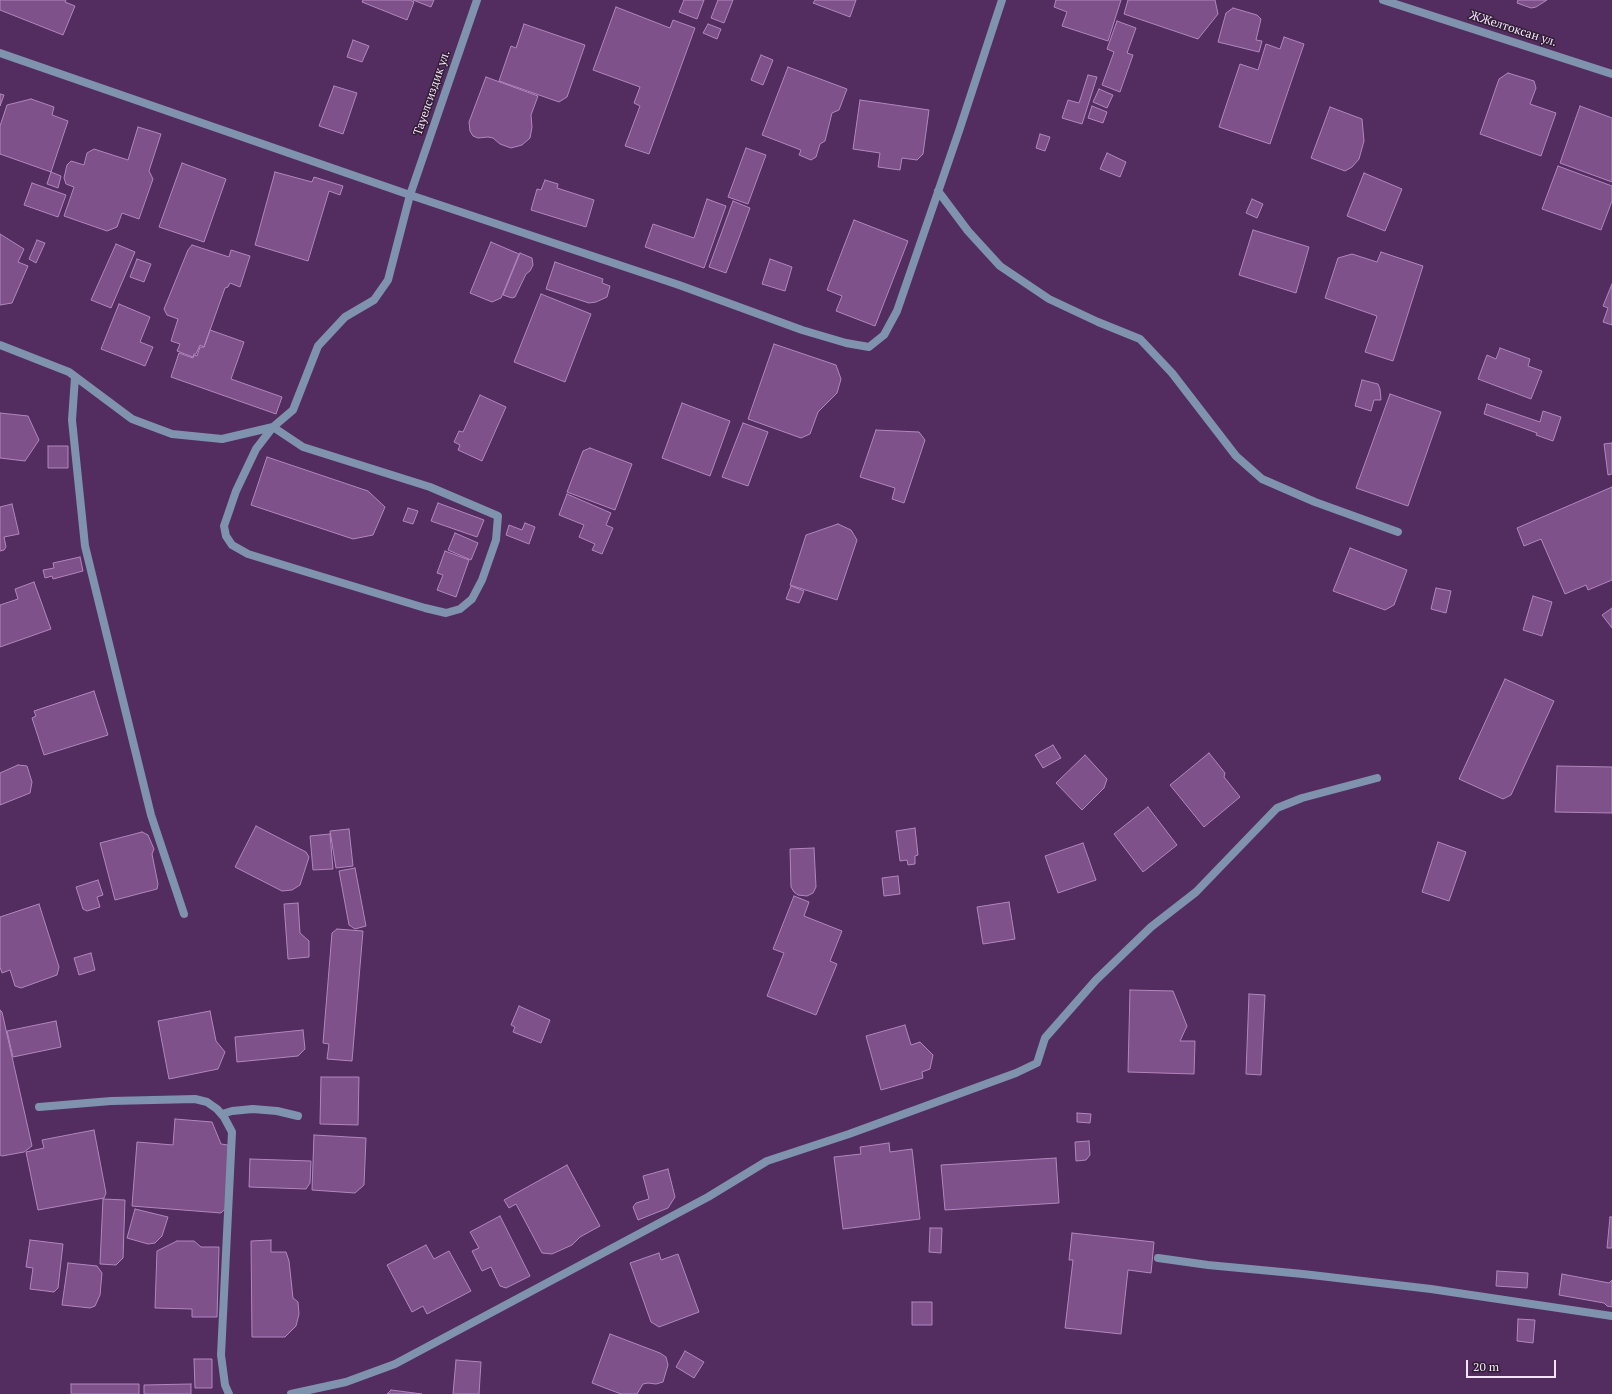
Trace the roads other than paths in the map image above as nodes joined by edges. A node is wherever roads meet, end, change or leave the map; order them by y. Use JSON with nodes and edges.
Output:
{"nodes":[{"id":1,"x":477,"y":0,"type":"edge"},
{"id":2,"x":1002,"y":0,"type":"edge"},
{"id":3,"x":1383,"y":0,"type":"edge"},
{"id":4,"x":0,"y":53,"type":"edge"},
{"id":5,"x":1612,"y":74,"type":"edge"},
{"id":6,"x":938,"y":192,"type":"junction"},
{"id":7,"x":410,"y":195,"type":"junction"},
{"id":8,"x":0,"y":345,"type":"edge"},
{"id":9,"x":75,"y":377,"type":"junction"},
{"id":10,"x":273,"y":427,"type":"junction"},
{"id":11,"x":1398,"y":532,"type":"dead end"},
{"id":12,"x":1378,"y":778,"type":"dead end"},
{"id":13,"x":184,"y":914,"type":"dead end"},
{"id":14,"x":39,"y":1107,"type":"dead end"},
{"id":15,"x":222,"y":1114,"type":"junction"},
{"id":16,"x":298,"y":1116,"type":"dead end"},
{"id":17,"x":1158,"y":1258,"type":"dead end"},
{"id":18,"x":1612,"y":1316,"type":"edge"},
{"id":19,"x":229,"y":1394,"type":"edge"},
{"id":20,"x":290,"y":1394,"type":"edge"}],
"edges":[{"from":1,"to":7,"type":"street","name":"Тауелсиздик ул."},
{"from":2,"to":6,"type":"street"},
{"from":3,"to":5,"type":"street","name":"ЖЖелтоксан ул."},
{"from":4,"to":7,"type":"street"},
{"from":6,"to":7,"type":"street"},
{"from":6,"to":11,"type":"street"},
{"from":7,"to":10,"type":"street","name":"Тауелсиздик ул."},
{"from":8,"to":9,"type":"street"},
{"from":9,"to":10,"type":"street"},
{"from":9,"to":13,"type":"street"},
{"from":10,"to":10,"type":"street","name":"Тауелсиздик ул."},
{"from":12,"to":20,"type":"street"},
{"from":14,"to":15,"type":"street"},
{"from":15,"to":16,"type":"street"},
{"from":15,"to":19,"type":"street"},
{"from":17,"to":18,"type":"street"}]}
